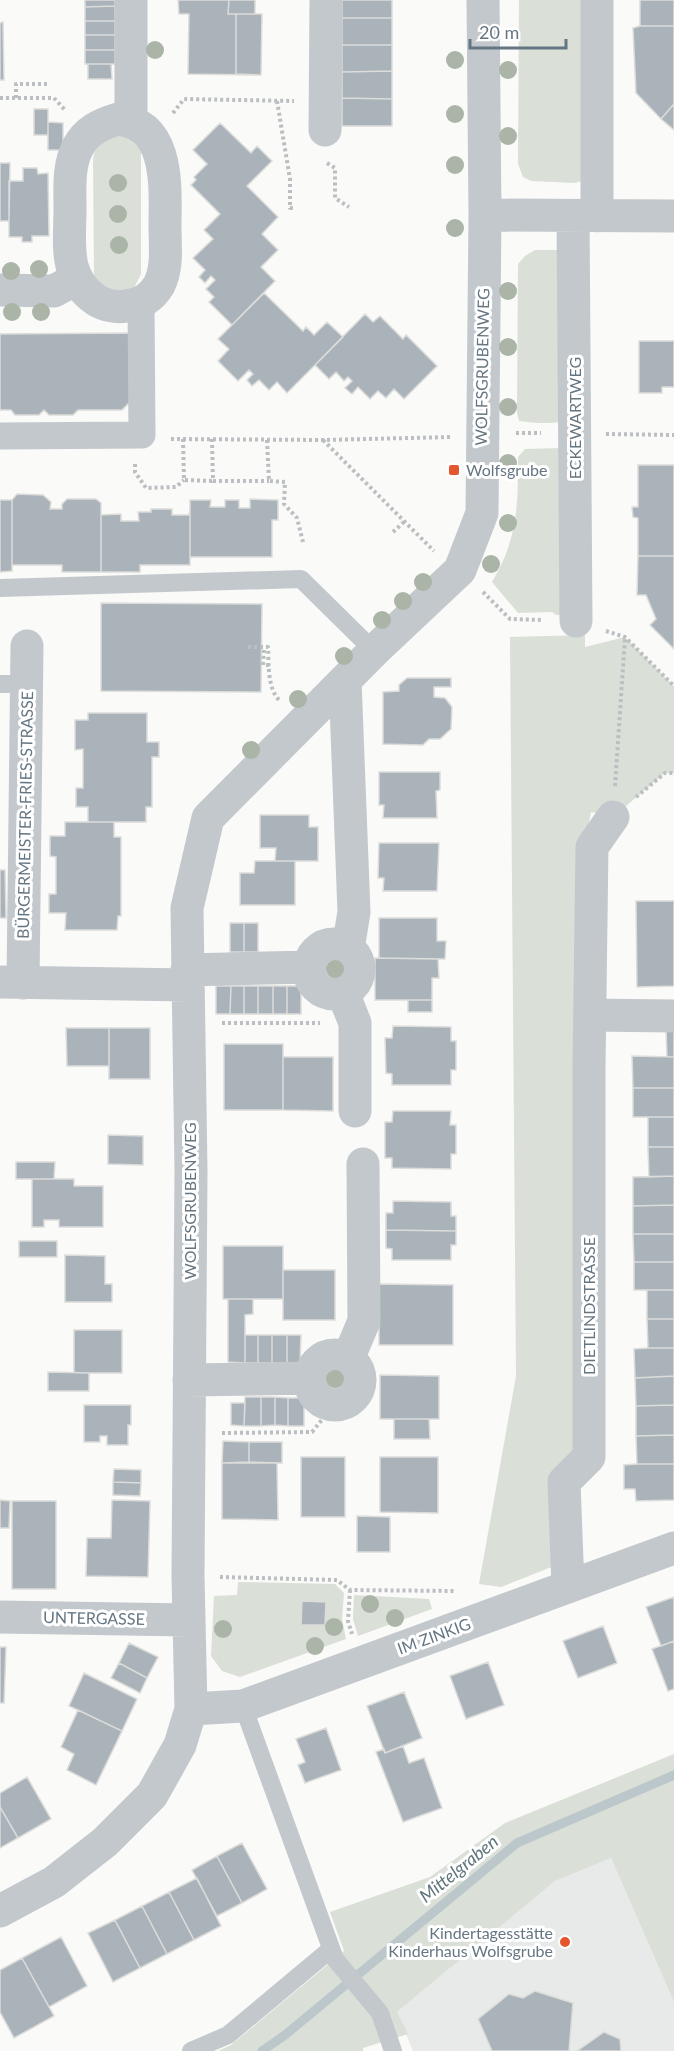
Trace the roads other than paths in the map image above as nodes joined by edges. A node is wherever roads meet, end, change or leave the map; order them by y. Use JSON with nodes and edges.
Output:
{"nodes":[{"id":1,"x":131,"y":0,"type":"edge"},
{"id":2,"x":326,"y":0,"type":"edge"},
{"id":3,"x":483,"y":0,"type":"edge"},
{"id":4,"x":597,"y":0,"type":"edge"},
{"id":5,"x":325,"y":116,"type":"road end"},
{"id":6,"x":138,"y":122,"type":"junction"},
{"id":7,"x":485,"y":215,"type":"junction"},
{"id":8,"x":585,"y":216,"type":"junction"},
{"id":9,"x":674,"y":216,"type":"edge"},
{"id":10,"x":65,"y":285,"type":"junction"},
{"id":11,"x":0,"y":290,"type":"edge"},
{"id":12,"x":141,"y":302,"type":"junction"},
{"id":13,"x":0,"y":436,"type":"edge"},
{"id":14,"x":0,"y":588,"type":"edge"},
{"id":15,"x":576,"y":621,"type":"dead end"},
{"id":16,"x":27,"y":646,"type":"dead end"},
{"id":17,"x":374,"y":651,"type":"junction"},
{"id":18,"x":345,"y":680,"type":"junction"},
{"id":19,"x":14,"y":684,"type":"edge"},
{"id":20,"x":613,"y":817,"type":"road end"},
{"id":21,"x":348,"y":949,"type":"junction"},
{"id":22,"x":310,"y":967,"type":"junction"},
{"id":23,"x":187,"y":978,"type":"junction"},
{"id":24,"x":12,"y":983,"type":"edge"},
{"id":25,"x":343,"y":993,"type":"junction"},
{"id":26,"x":590,"y":1015,"type":"junction"},
{"id":27,"x":674,"y":1016,"type":"edge"},
{"id":28,"x":355,"y":1112,"type":"dead end"},
{"id":29,"x":363,"y":1164,"type":"dead end"},
{"id":30,"x":348,"y":1359,"type":"junction"},
{"id":31,"x":310,"y":1378,"type":"junction"},
{"id":32,"x":189,"y":1380,"type":"junction"},
{"id":33,"x":674,"y":1548,"type":"edge"},
{"id":34,"x":568,"y":1587,"type":"junction"},
{"id":35,"x":0,"y":1617,"type":"edge"},
{"id":36,"x":188,"y":1620,"type":"junction"},
{"id":37,"x":243,"y":1706,"type":"junction"},
{"id":38,"x":191,"y":1709,"type":"junction"},
{"id":39,"x":0,"y":1911,"type":"edge"},
{"id":40,"x":333,"y":1954,"type":"junction"},
{"id":41,"x":191,"y":2051,"type":"edge"},
{"id":42,"x":393,"y":2051,"type":"edge"}],
"edges":[{"from":1,"to":6,"type":"street"},
{"from":2,"to":5,"type":"street"},
{"from":3,"to":7,"type":"street","name":"WOLFSGRUBENWEG"},
{"from":4,"to":8,"type":"street","name":"ECKEWARTWEG"},
{"from":6,"to":10,"type":"street"},
{"from":6,"to":12,"type":"street"},
{"from":7,"to":8,"type":"street"},
{"from":7,"to":17,"type":"street","name":"WOLFSGRUBENWEG"},
{"from":8,"to":9,"type":"street"},
{"from":8,"to":15,"type":"street","name":"ECKEWARTWEG"},
{"from":10,"to":11,"type":"street"},
{"from":10,"to":12,"type":"street"},
{"from":12,"to":13,"type":"street"},
{"from":14,"to":17,"type":"lane"},
{"from":16,"to":19,"type":"street","name":"BÜRGERMEISTER-FRIES-STRASSE"},
{"from":17,"to":18,"type":"street","name":"WOLFSGRUBENWEG"},
{"from":18,"to":21,"type":"street"},
{"from":18,"to":23,"type":"street","name":"WOLFSGRUBENWEG"},
{"from":19,"to":24,"type":"street","name":"BÜRGERMEISTER-FRIES-STRASSE"},
{"from":20,"to":26,"type":"street","name":"DIETLINDSTRASSE"},
{"from":21,"to":22,"type":"street"},
{"from":21,"to":25,"type":"street"},
{"from":22,"to":23,"type":"street"},
{"from":22,"to":25,"type":"street"},
{"from":23,"to":24,"type":"street","name":"BÜRGERMEISTER-FRIES-STRASSE"},
{"from":23,"to":32,"type":"street","name":"WOLFSGRUBENWEG"},
{"from":25,"to":28,"type":"street"},
{"from":26,"to":27,"type":"street"},
{"from":26,"to":34,"type":"street","name":"DIETLINDSTRASSE"},
{"from":29,"to":30,"type":"street"},
{"from":30,"to":31,"type":"street"},
{"from":30,"to":31,"type":"street"},
{"from":31,"to":32,"type":"street"},
{"from":32,"to":36,"type":"street","name":"WOLFSGRUBENWEG"},
{"from":33,"to":34,"type":"street","name":"IM ZINKIG"},
{"from":34,"to":37,"type":"street","name":"IM ZINKIG"},
{"from":35,"to":36,"type":"street","name":"UNTERGASSE"},
{"from":36,"to":38,"type":"street","name":"WOLFSGRUBENWEG"},
{"from":37,"to":38,"type":"street","name":"IM ZINKIG"},
{"from":37,"to":40,"type":"lane"},
{"from":38,"to":39,"type":"street","name":"WOLFSGRUBENWEG"},
{"from":40,"to":41,"type":"lane"},
{"from":40,"to":42,"type":"lane"}]}
